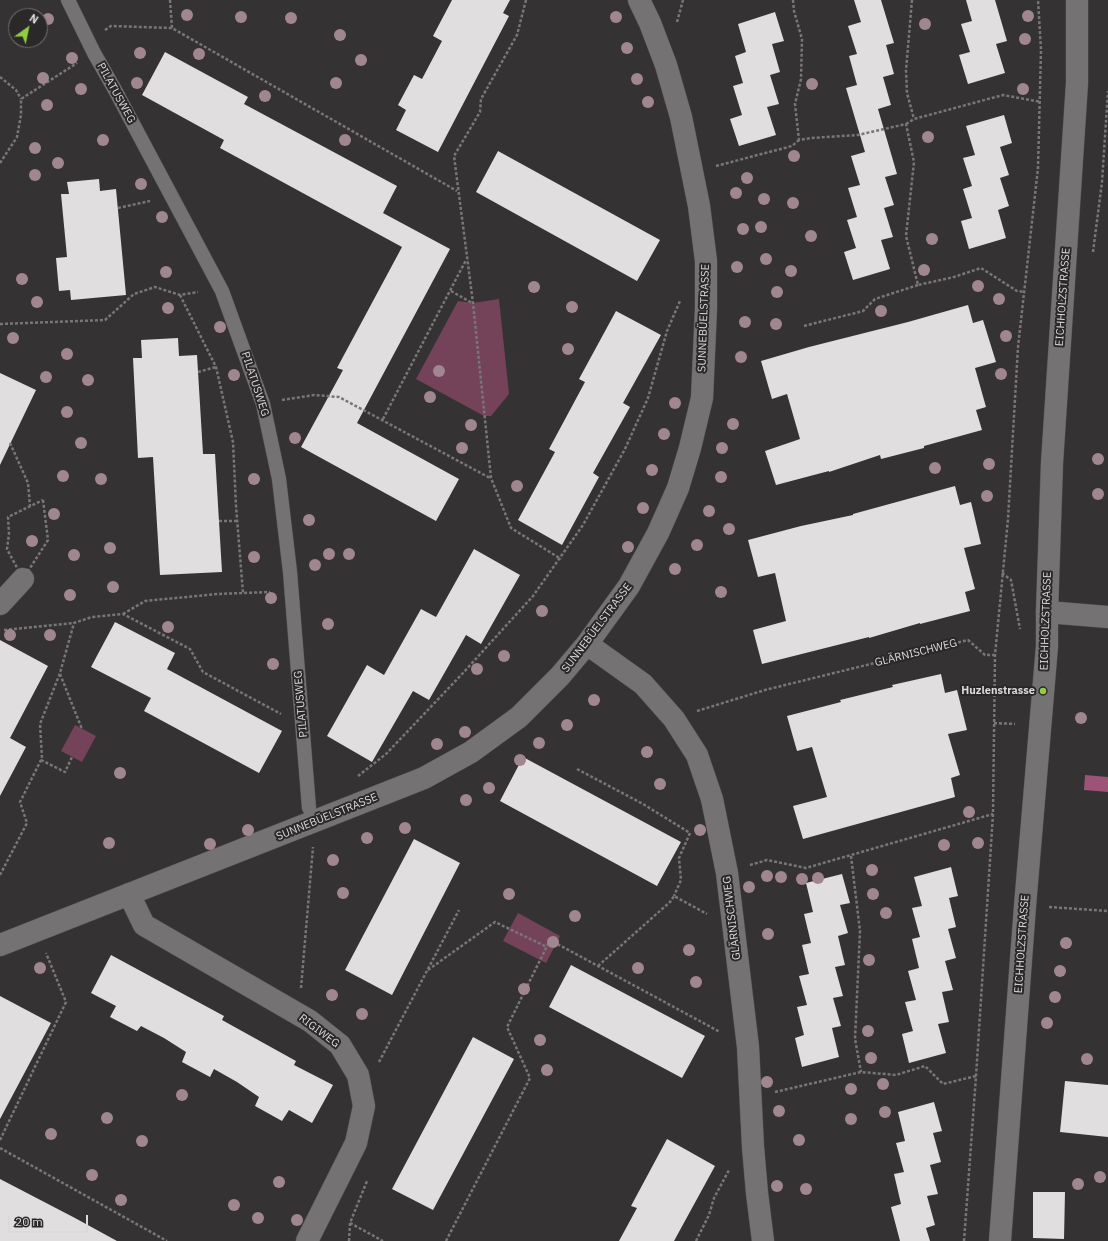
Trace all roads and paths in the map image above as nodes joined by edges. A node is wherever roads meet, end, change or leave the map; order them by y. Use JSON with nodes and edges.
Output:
{"nodes":[{"id":1,"x":68,"y":0,"type":"edge"},
{"id":2,"x":170,"y":0,"type":"edge"},
{"id":3,"x":526,"y":0,"type":"edge"},
{"id":4,"x":639,"y":0,"type":"edge"},
{"id":5,"x":683,"y":0,"type":"edge"},
{"id":6,"x":793,"y":0,"type":"edge"},
{"id":7,"x":912,"y":0,"type":"edge"},
{"id":8,"x":1038,"y":0,"type":"edge"},
{"id":9,"x":1077,"y":0,"type":"edge"},
{"id":10,"x":677,"y":25,"type":"dead end"},
{"id":11,"x":172,"y":28,"type":"junction"},
{"id":12,"x":88,"y":40,"type":"junction"},
{"id":13,"x":60,"y":74,"type":"dead end"},
{"id":14,"x":0,"y":77,"type":"edge"},
{"id":15,"x":21,"y":99,"type":"junction"},
{"id":16,"x":1040,"y":102,"type":"junction"},
{"id":17,"x":914,"y":119,"type":"junction"},
{"id":18,"x":906,"y":124,"type":"junction"},
{"id":19,"x":799,"y":140,"type":"junction"},
{"id":20,"x":0,"y":163,"type":"edge"},
{"id":21,"x":691,"y":172,"type":"junction"},
{"id":22,"x":458,"y":192,"type":"junction"},
{"id":23,"x":172,"y":196,"type":"junction"},
{"id":24,"x":118,"y":208,"type":"dead end"},
{"id":25,"x":466,"y":260,"type":"junction"},
{"id":26,"x":918,"y":285,"type":"junction"},
{"id":27,"x":220,"y":287,"type":"junction"},
{"id":28,"x":451,"y":291,"type":"junction"},
{"id":29,"x":1025,"y":292,"type":"junction"},
{"id":30,"x":180,"y":295,"type":"junction"},
{"id":31,"x":473,"y":303,"type":"junction"},
{"id":32,"x":706,"y":308,"type":"junction"},
{"id":33,"x":0,"y":324,"type":"edge"},
{"id":34,"x":804,"y":326,"type":"dead end"},
{"id":35,"x":216,"y":367,"type":"junction"},
{"id":36,"x":198,"y":372,"type":"dead end"},
{"id":37,"x":263,"y":404,"type":"junction"},
{"id":38,"x":383,"y":419,"type":"junction"},
{"id":39,"x":10,"y":443,"type":"dead end"},
{"id":40,"x":491,"y":478,"type":"junction"},
{"id":41,"x":30,"y":506,"type":"junction"},
{"id":42,"x":219,"y":521,"type":"dead end"},
{"id":43,"x":237,"y":521,"type":"junction"},
{"id":44,"x":9,"y":534,"type":"dead end"},
{"id":45,"x":560,"y":559,"type":"junction"},
{"id":46,"x":1002,"y":573,"type":"junction"},
{"id":47,"x":23,"y":579,"type":"joint"},
{"id":48,"x":292,"y":592,"type":"junction"},
{"id":49,"x":243,"y":593,"type":"junction"},
{"id":50,"x":0,"y":604,"type":"edge"},
{"id":51,"x":1047,"y":612,"type":"junction"},
{"id":52,"x":123,"y":614,"type":"junction"},
{"id":53,"x":1108,"y":617,"type":"edge"},
{"id":54,"x":74,"y":623,"type":"junction"},
{"id":55,"x":0,"y":630,"type":"edge"},
{"id":56,"x":1020,"y":630,"type":"dead end"},
{"id":57,"x":587,"y":644,"type":"junction"},
{"id":58,"x":995,"y":655,"type":"junction"},
{"id":59,"x":60,"y":673,"type":"junction"},
{"id":60,"x":693,"y":713,"type":"dead end"},
{"id":61,"x":994,"y":723,"type":"junction"},
{"id":62,"x":1013,"y":724,"type":"dead end"},
{"id":63,"x":303,"y":726,"type":"junction"},
{"id":64,"x":82,"y":729,"type":"dead end"},
{"id":65,"x":72,"y":757,"type":"dead end"},
{"id":66,"x":41,"y":760,"type":"junction"},
{"id":67,"x":577,"y":769,"type":"dead end"},
{"id":68,"x":357,"y":776,"type":"dead end"},
{"id":69,"x":309,"y":808,"type":"dead end"},
{"id":70,"x":993,"y":814,"type":"junction"},
{"id":71,"x":850,"y":856,"type":"junction"},
{"id":72,"x":748,"y":866,"type":"dead end"},
{"id":73,"x":0,"y":875,"type":"edge"},
{"id":74,"x":129,"y":894,"type":"junction"},
{"id":75,"x":674,"y":896,"type":"junction"},
{"id":76,"x":1025,"y":906,"type":"junction"},
{"id":77,"x":459,"y":910,"type":"dead end"},
{"id":78,"x":1108,"y":911,"type":"edge"},
{"id":79,"x":703,"y":912,"type":"dead end"},
{"id":80,"x":0,"y":945,"type":"edge"},
{"id":81,"x":44,"y":947,"type":"dead end"},
{"id":82,"x":547,"y":947,"type":"junction"},
{"id":83,"x":598,"y":966,"type":"junction"},
{"id":84,"x":427,"y":970,"type":"junction"},
{"id":85,"x":748,"y":1047,"type":"junction"},
{"id":86,"x":378,"y":1065,"type":"dead end"},
{"id":87,"x":861,"y":1072,"type":"junction"},
{"id":88,"x":976,"y":1076,"type":"junction"},
{"id":89,"x":774,"y":1092,"type":"dead end"},
{"id":90,"x":0,"y":1140,"type":"edge"},
{"id":91,"x":0,"y":1148,"type":"edge"},
{"id":92,"x":732,"y":1164,"type":"dead end"},
{"id":93,"x":350,"y":1223,"type":"dead end"},
{"id":94,"x":167,"y":1241,"type":"edge"},
{"id":95,"x":307,"y":1241,"type":"edge"},
{"id":96,"x":383,"y":1241,"type":"edge"},
{"id":97,"x":446,"y":1241,"type":"edge"},
{"id":98,"x":696,"y":1241,"type":"edge"},
{"id":99,"x":763,"y":1241,"type":"edge"},
{"id":100,"x":964,"y":1241,"type":"edge"},
{"id":101,"x":1000,"y":1241,"type":"edge"}],
"edges":[{"from":1,"to":12,"type":"lane","name":"PILATUSWEG"},
{"from":2,"to":11,"type":"path"},
{"from":3,"to":22,"type":"path"},
{"from":4,"to":21,"type":"street","name":"SUNNEBÜELSTRASSE"},
{"from":5,"to":10,"type":"path"},
{"from":6,"to":19,"type":"path"},
{"from":7,"to":17,"type":"path"},
{"from":8,"to":16,"type":"path"},
{"from":9,"to":51,"type":"street","name":"EICHHOLZSTRASSE"},
{"from":11,"to":12,"type":"path"},
{"from":11,"to":22,"type":"path"},
{"from":12,"to":23,"type":"lane","name":"PILATUSWEG"},
{"from":13,"to":15,"type":"path"},
{"from":14,"to":15,"type":"path"},
{"from":15,"to":20,"type":"path"},
{"from":16,"to":17,"type":"path"},
{"from":16,"to":29,"type":"path"},
{"from":17,"to":18,"type":"path"},
{"from":18,"to":19,"type":"path"},
{"from":18,"to":26,"type":"path"},
{"from":19,"to":21,"type":"path"},
{"from":21,"to":32,"type":"street","name":"SUNNEBÜELSTRASSE"},
{"from":22,"to":25,"type":"path"},
{"from":23,"to":24,"type":"path"},
{"from":23,"to":27,"type":"lane","name":"PILATUSWEG"},
{"from":25,"to":28,"type":"path"},
{"from":25,"to":31,"type":"path"},
{"from":26,"to":29,"type":"path"},
{"from":26,"to":34,"type":"path"},
{"from":27,"to":30,"type":"path"},
{"from":27,"to":37,"type":"lane","name":"PILATUSWEG"},
{"from":28,"to":31,"type":"path"},
{"from":28,"to":38,"type":"path"},
{"from":29,"to":46,"type":"path"},
{"from":30,"to":33,"type":"path"},
{"from":30,"to":35,"type":"path"},
{"from":31,"to":40,"type":"path"},
{"from":32,"to":45,"type":"path"},
{"from":32,"to":57,"type":"street","name":"SUNNEBÜELSTRASSE"},
{"from":35,"to":36,"type":"path"},
{"from":35,"to":43,"type":"path"},
{"from":37,"to":38,"type":"path"},
{"from":37,"to":48,"type":"lane","name":"PILATUSWEG"},
{"from":38,"to":40,"type":"path"},
{"from":39,"to":41,"type":"path"},
{"from":40,"to":45,"type":"path"},
{"from":41,"to":44,"type":"path"},
{"from":41,"to":47,"type":"path"},
{"from":42,"to":43,"type":"path"},
{"from":43,"to":49,"type":"path"},
{"from":45,"to":68,"type":"path"},
{"from":46,"to":56,"type":"path"},
{"from":46,"to":58,"type":"path"},
{"from":47,"to":50,"type":"street"},
{"from":48,"to":49,"type":"path"},
{"from":48,"to":63,"type":"lane","name":"PILATUSWEG"},
{"from":49,"to":52,"type":"path"},
{"from":51,"to":53,"type":"street"},
{"from":51,"to":76,"type":"street","name":"EICHHOLZSTRASSE"},
{"from":52,"to":54,"type":"path"},
{"from":52,"to":63,"type":"path"},
{"from":54,"to":55,"type":"path"},
{"from":54,"to":59,"type":"path"},
{"from":57,"to":74,"type":"street","name":"SUNNEBÜELSTRASSE"},
{"from":57,"to":85,"type":"street","name":"GLÄRNISCHWEG"},
{"from":58,"to":60,"type":"path","name":"GLÄRNISCHWEG"},
{"from":58,"to":61,"type":"path"},
{"from":59,"to":64,"type":"path"},
{"from":59,"to":66,"type":"path"},
{"from":61,"to":62,"type":"path"},
{"from":61,"to":70,"type":"path"},
{"from":63,"to":69,"type":"lane","name":"PILATUSWEG"},
{"from":65,"to":66,"type":"path"},
{"from":66,"to":73,"type":"path"},
{"from":67,"to":75,"type":"path"},
{"from":70,"to":71,"type":"path"},
{"from":70,"to":88,"type":"path"},
{"from":71,"to":72,"type":"path"},
{"from":71,"to":87,"type":"path"},
{"from":74,"to":80,"type":"street","name":"SUNNEBÜELSTRASSE"},
{"from":74,"to":95,"type":"street","name":"RIGIWEG"},
{"from":75,"to":79,"type":"path"},
{"from":75,"to":83,"type":"path"},
{"from":76,"to":78,"type":"path"},
{"from":76,"to":101,"type":"street","name":"EICHHOLZSTRASSE"},
{"from":77,"to":84,"type":"path"},
{"from":81,"to":90,"type":"path"},
{"from":82,"to":83,"type":"path"},
{"from":82,"to":84,"type":"path"},
{"from":82,"to":97,"type":"path"},
{"from":83,"to":85,"type":"path"},
{"from":84,"to":86,"type":"path"},
{"from":85,"to":99,"type":"street","name":"GLÄRNISCHWEG"},
{"from":87,"to":88,"type":"path"},
{"from":87,"to":89,"type":"path"},
{"from":88,"to":100,"type":"path"},
{"from":91,"to":94,"type":"path"},
{"from":92,"to":98,"type":"path"},
{"from":93,"to":96,"type":"path"}]}
